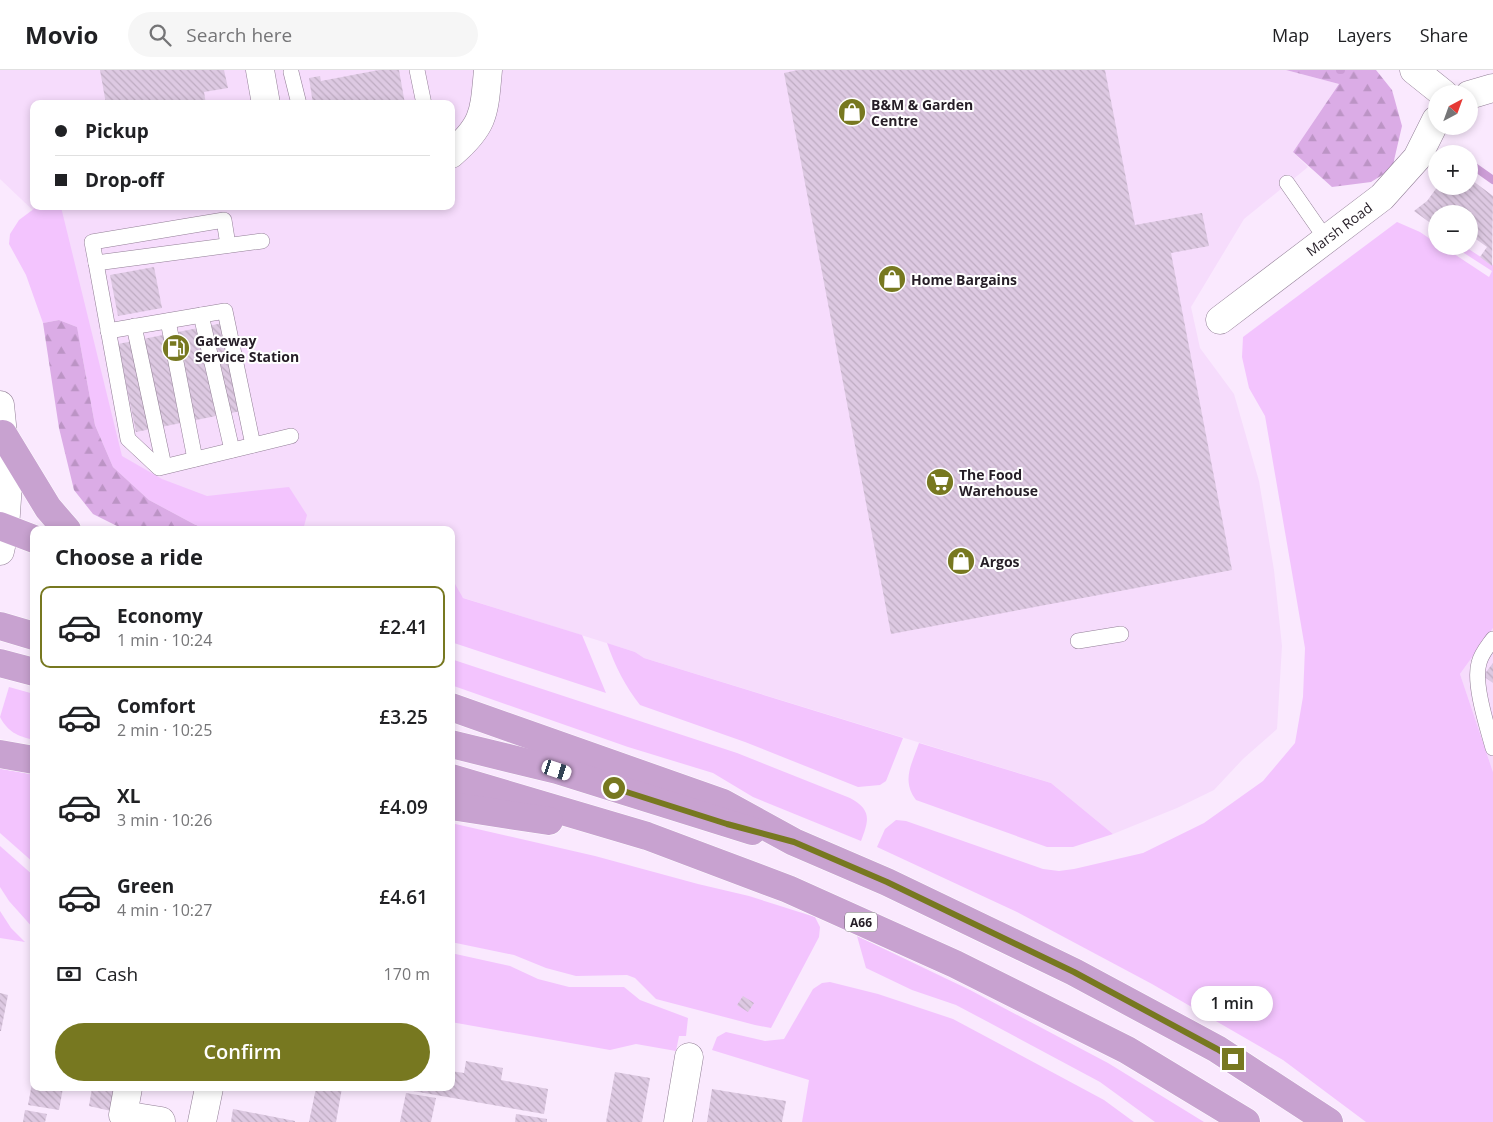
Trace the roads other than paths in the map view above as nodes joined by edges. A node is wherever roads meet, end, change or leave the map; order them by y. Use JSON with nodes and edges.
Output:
{"nodes":[{"id":1,"x":260,"y":70,"type":"edge"},
{"id":2,"x":417,"y":70,"type":"edge"},
{"id":3,"x":488,"y":70,"type":"edge"},
{"id":4,"x":1414,"y":70,"type":"edge"},
{"id":5,"x":291,"y":72,"type":"dead end"},
{"id":6,"x":1433,"y":85,"type":"edge"},
{"id":7,"x":1493,"y":88,"type":"edge"},
{"id":8,"x":1478,"y":92,"type":"edge"},
{"id":9,"x":265,"y":100,"type":"edge"},
{"id":10,"x":298,"y":100,"type":"edge"},
{"id":11,"x":423,"y":100,"type":"edge"},
{"id":12,"x":1428,"y":135,"type":"edge"},
{"id":13,"x":455,"y":150,"type":"edge"},
{"id":14,"x":1287,"y":183,"type":"dead end"},
{"id":15,"x":1326,"y":239,"type":"junction"},
{"id":16,"x":262,"y":241,"type":"dead end"},
{"id":17,"x":228,"y":245,"type":"junction"},
{"id":18,"x":96,"y":263,"type":"junction"},
{"id":19,"x":201,"y":315,"type":"junction"},
{"id":20,"x":1220,"y":320,"type":"dead end"},
{"id":21,"x":168,"y":321,"type":"junction"},
{"id":22,"x":134,"y":326,"type":"junction"},
{"id":23,"x":108,"y":331,"type":"junction"},
{"id":24,"x":0,"y":405,"type":"edge"},
{"id":25,"x":3,"y":434,"type":"junction"},
{"id":26,"x":291,"y":436,"type":"dead end"},
{"id":27,"x":253,"y":445,"type":"junction"},
{"id":28,"x":232,"y":450,"type":"junction"},
{"id":29,"x":195,"y":459,"type":"junction"},
{"id":30,"x":164,"y":466,"type":"junction"},
{"id":31,"x":64,"y":526,"type":"edge"},
{"id":32,"x":2,"y":535,"type":"edge"},
{"id":33,"x":30,"y":538,"type":"edge"},
{"id":34,"x":0,"y":626,"type":"edge"},
{"id":35,"x":1121,"y":634,"type":"dead end"},
{"id":36,"x":30,"y":635,"type":"edge"},
{"id":37,"x":1493,"y":639,"type":"edge"},
{"id":38,"x":1078,"y":641,"type":"dead end"},
{"id":39,"x":0,"y":662,"type":"edge"},
{"id":40,"x":30,"y":671,"type":"edge"},
{"id":41,"x":455,"y":708,"type":"edge"},
{"id":42,"x":455,"y":745,"type":"edge"},
{"id":43,"x":1493,"y":748,"type":"edge"},
{"id":44,"x":0,"y":754,"type":"edge"},
{"id":45,"x":30,"y":759,"type":"edge"},
{"id":46,"x":455,"y":779,"type":"edge"},
{"id":47,"x":455,"y":807,"type":"edge"},
{"id":48,"x":647,"y":836,"type":"junction"},
{"id":49,"x":794,"y":842,"type":"junction"},
{"id":50,"x":689,"y":1057,"type":"dead end"},
{"id":51,"x":127,"y":1091,"type":"edge"},
{"id":52,"x":208,"y":1091,"type":"edge"},
{"id":53,"x":161,"y":1121,"type":"edge"},
{"id":54,"x":202,"y":1122,"type":"edge"},
{"id":55,"x":678,"y":1122,"type":"edge"},
{"id":56,"x":1246,"y":1122,"type":"edge"},
{"id":57,"x":1329,"y":1122,"type":"edge"}],
"edges":[{"from":1,"to":9,"type":"street"},
{"from":2,"to":11,"type":"lane"},
{"from":3,"to":13,"type":"street"},
{"from":4,"to":6,"type":"street"},
{"from":5,"to":10,"type":"lane"},
{"from":7,"to":8,"type":"street"},
{"from":12,"to":15,"type":"street","name":"Marsh Road"},
{"from":14,"to":15,"type":"lane"},
{"from":15,"to":20,"type":"street","name":"Marsh Road"},
{"from":16,"to":17,"type":"lane"},
{"from":17,"to":18,"type":"lane"},
{"from":17,"to":18,"type":"lane"},
{"from":18,"to":23,"type":"lane"},
{"from":19,"to":21,"type":"lane"},
{"from":19,"to":27,"type":"lane"},
{"from":19,"to":28,"type":"lane"},
{"from":21,"to":22,"type":"lane"},
{"from":21,"to":29,"type":"lane"},
{"from":22,"to":23,"type":"lane"},
{"from":22,"to":30,"type":"lane"},
{"from":23,"to":30,"type":"lane"},
{"from":24,"to":25,"type":"street"},
{"from":25,"to":31,"type":"highway"},
{"from":25,"to":32,"type":"street"},
{"from":26,"to":27,"type":"lane"},
{"from":27,"to":28,"type":"lane"},
{"from":28,"to":29,"type":"lane"},
{"from":29,"to":30,"type":"lane"},
{"from":32,"to":33,"type":"highway"},
{"from":34,"to":36,"type":"highway"},
{"from":35,"to":38,"type":"lane"},
{"from":37,"to":43,"type":"lane"},
{"from":39,"to":40,"type":"highway"},
{"from":41,"to":49,"type":"highway"},
{"from":42,"to":49,"type":"highway"},
{"from":44,"to":45,"type":"highway"},
{"from":46,"to":48,"type":"highway","number":"A66"},
{"from":47,"to":48,"type":"highway","number":"A66"},
{"from":48,"to":56,"type":"highway","number":"A66"},
{"from":49,"to":57,"type":"highway"},
{"from":50,"to":55,"type":"street"},
{"from":51,"to":53,"type":"street"},
{"from":52,"to":54,"type":"street"}]}
